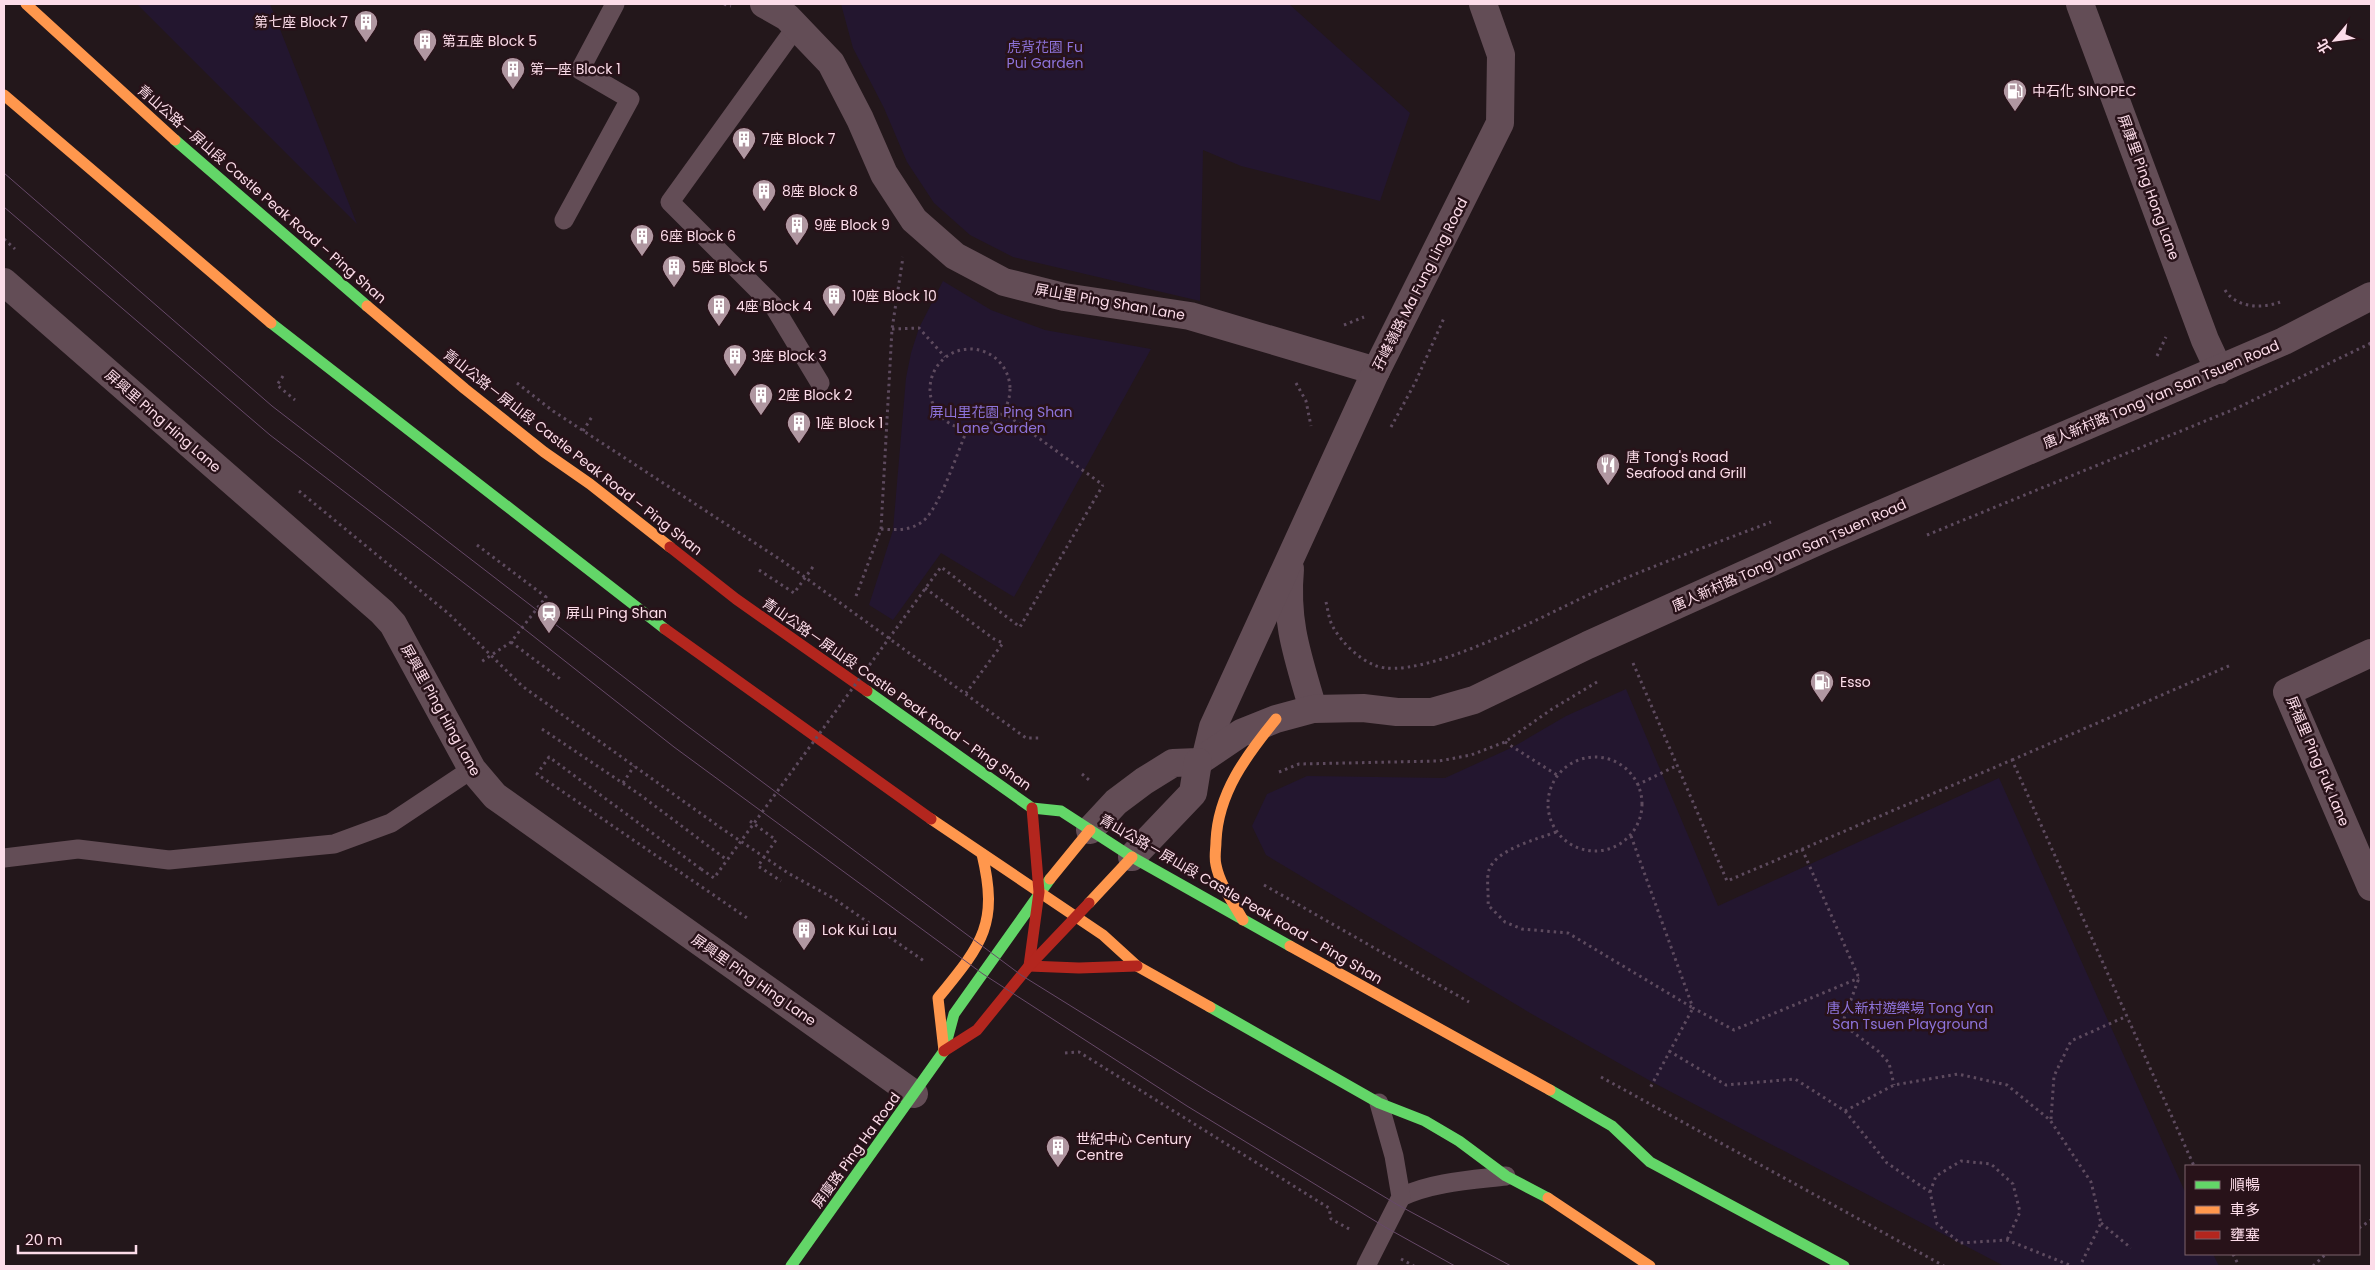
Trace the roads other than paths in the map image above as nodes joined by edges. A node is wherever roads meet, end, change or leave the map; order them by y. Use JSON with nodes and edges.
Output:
{"nodes":[{"id":1,"x":26,"y":4,"type":"edge"},
{"id":2,"x":615,"y":4,"type":"edge"},
{"id":3,"x":764,"y":4,"type":"edge"},
{"id":4,"x":1483,"y":4,"type":"edge"},
{"id":5,"x":2080,"y":4,"type":"edge"},
{"id":6,"x":796,"y":27,"type":"junction"},
{"id":7,"x":4,"y":95,"type":"edge"},
{"id":8,"x":564,"y":220,"type":"dead end"},
{"id":9,"x":4,"y":282,"type":"edge"},
{"id":10,"x":2371,"y":296,"type":"edge"},
{"id":11,"x":2219,"y":370,"type":"junction"},
{"id":12,"x":1376,"y":371,"type":"junction"},
{"id":13,"x":820,"y":383,"type":"dead end"},
{"id":14,"x":1290,"y":557,"type":"junction"},
{"id":15,"x":2371,"y":653,"type":"edge"},
{"id":16,"x":1313,"y":709,"type":"junction"},
{"id":17,"x":1276,"y":719,"type":"junction"},
{"id":18,"x":1202,"y":759,"type":"junction"},
{"id":19,"x":472,"y":770,"type":"junction"},
{"id":20,"x":1032,"y":808,"type":"junction"},
{"id":21,"x":1090,"y":830,"type":"junction"},
{"id":22,"x":982,"y":854,"type":"junction"},
{"id":23,"x":1132,"y":857,"type":"junction"},
{"id":24,"x":4,"y":858,"type":"edge"},
{"id":25,"x":2371,"y":887,"type":"edge"},
{"id":26,"x":1039,"y":892,"type":"junction"},
{"id":27,"x":1077,"y":918,"type":"junction"},
{"id":28,"x":1244,"y":921,"type":"junction"},
{"id":29,"x":1029,"y":966,"type":"junction"},
{"id":30,"x":1137,"y":966,"type":"junction"},
{"id":31,"x":944,"y":1051,"type":"junction"},
{"id":32,"x":914,"y":1094,"type":"junction"},
{"id":33,"x":1379,"y":1103,"type":"junction"},
{"id":34,"x":1506,"y":1176,"type":"junction"},
{"id":35,"x":1401,"y":1197,"type":"junction"},
{"id":36,"x":791,"y":1266,"type":"edge"},
{"id":37,"x":1366,"y":1266,"type":"edge"},
{"id":38,"x":1650,"y":1266,"type":"edge"},
{"id":39,"x":1844,"y":1266,"type":"edge"}],
"edges":[{"from":1,"to":20,"type":"main road","name":"青山公路－屏山段 Castle Peak Road – Ping Shan"},
{"from":2,"to":8,"type":"lane"},
{"from":3,"to":6,"type":"street","name":"屏山里 Ping Shan Lane"},
{"from":4,"to":12,"type":"street","name":"孖峰嶺路 Ma Fung Ling Road"},
{"from":5,"to":11,"type":"street","name":"屏康里 Ping Hong Lane"},
{"from":6,"to":12,"type":"street","name":"屏山里 Ping Shan Lane"},
{"from":6,"to":13,"type":"lane"},
{"from":7,"to":22,"type":"main road"},
{"from":9,"to":19,"type":"street","name":"屏興里 Ping Hing Lane"},
{"from":10,"to":11,"type":"street","name":"唐人新村路 Tong Yan San Tsuen Road"},
{"from":11,"to":16,"type":"street","name":"唐人新村路 Tong Yan San Tsuen Road"},
{"from":12,"to":14,"type":"street","name":"孖峰嶺路 Ma Fung Ling Road"},
{"from":14,"to":16,"type":"street","name":"孖峰嶺路 Ma Fung Ling Road"},
{"from":14,"to":18,"type":"street","name":"孖峰嶺路 Ma Fung Ling Road"},
{"from":15,"to":25,"type":"street","name":"屏福里 Ping Fuk Lane"},
{"from":16,"to":17,"type":"street","name":"唐人新村路 Tong Yan San Tsuen Road"},
{"from":17,"to":18,"type":"street","name":"唐人新村路 Tong Yan San Tsuen Road"},
{"from":17,"to":28,"type":"main road"},
{"from":18,"to":21,"type":"street"},
{"from":18,"to":23,"type":"street"},
{"from":19,"to":24,"type":"lane"},
{"from":19,"to":32,"type":"street","name":"屏興里 Ping Hing Lane"},
{"from":20,"to":21,"type":"main road","name":"青山公路－屏山段 Castle Peak Road – Ping Shan"},
{"from":20,"to":26,"type":"main road"},
{"from":21,"to":23,"type":"main road","name":"青山公路－屏山段 Castle Peak Road – Ping Shan"},
{"from":21,"to":26,"type":"main road"},
{"from":22,"to":26,"type":"main road"},
{"from":22,"to":31,"type":"main road"},
{"from":23,"to":27,"type":"main road"},
{"from":23,"to":28,"type":"main road","name":"青山公路－屏山段 Castle Peak Road – Ping Shan"},
{"from":26,"to":27,"type":"main road"},
{"from":26,"to":29,"type":"main road"},
{"from":26,"to":31,"type":"main road","name":"屏廈路 Ping Ha Road"},
{"from":27,"to":29,"type":"main road","name":"屏廈路 Ping Ha Road"},
{"from":27,"to":30,"type":"main road"},
{"from":28,"to":39,"type":"main road","name":"青山公路－屏山段 Castle Peak Road – Ping Shan"},
{"from":29,"to":30,"type":"main road"},
{"from":29,"to":31,"type":"main road","name":"屏廈路 Ping Ha Road"},
{"from":30,"to":33,"type":"main road"},
{"from":31,"to":32,"type":"main road","name":"屏廈路 Ping Ha Road"},
{"from":32,"to":36,"type":"main road","name":"屏廈路 Ping Ha Road"},
{"from":33,"to":34,"type":"main road"},
{"from":33,"to":35,"type":"lane"},
{"from":34,"to":35,"type":"lane"},
{"from":34,"to":38,"type":"main road"},
{"from":35,"to":37,"type":"lane"}]}
